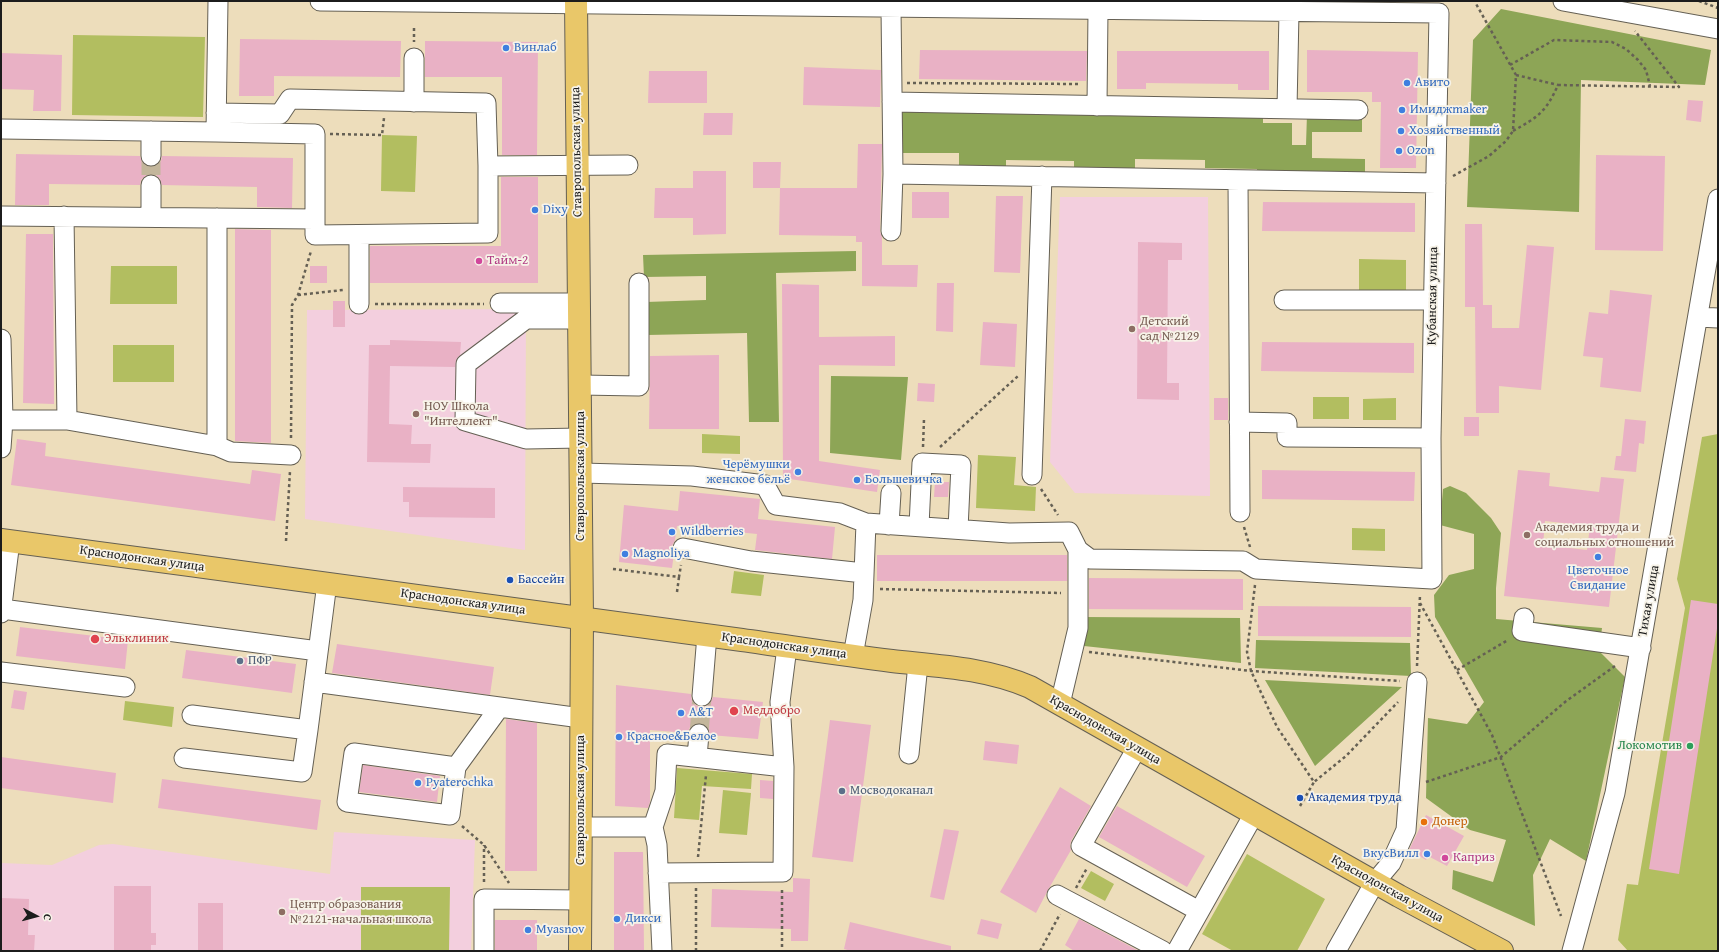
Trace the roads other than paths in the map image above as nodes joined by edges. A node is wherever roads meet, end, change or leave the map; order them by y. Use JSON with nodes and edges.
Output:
{"nodes":[{"id":1,"x":218,"y":1,"type":"edge"},
{"id":2,"x":320,"y":1,"type":"edge"},
{"id":3,"x":413,"y":1,"type":"edge"},
{"id":4,"x":1563,"y":1,"type":"edge"},
{"id":5,"x":576,"y":2,"type":"edge"},
{"id":6,"x":923,"y":5,"type":"edge"},
{"id":7,"x":1145,"y":6,"type":"edge"},
{"id":8,"x":1318,"y":6,"type":"edge"},
{"id":9,"x":1444,"y":7,"type":"edge"},
{"id":10,"x":891,"y":8,"type":"junction"},
{"id":11,"x":1098,"y":10,"type":"junction"},
{"id":12,"x":1289,"y":12,"type":"junction"},
{"id":13,"x":1718,"y":29,"type":"edge"},
{"id":14,"x":414,"y":58,"type":"dead end"},
{"id":15,"x":889,"y":96,"type":"junction"},
{"id":16,"x":414,"y":102,"type":"junction"},
{"id":17,"x":1096,"y":106,"type":"junction"},
{"id":18,"x":1287,"y":109,"type":"junction"},
{"id":19,"x":1358,"y":110,"type":"dead end"},
{"id":20,"x":216,"y":113,"type":"junction"},
{"id":21,"x":1,"y":129,"type":"edge"},
{"id":22,"x":152,"y":131,"type":"junction"},
{"id":23,"x":216,"y":132,"type":"junction"},
{"id":24,"x":152,"y":156,"type":"tunnel mouth"},
{"id":25,"x":578,"y":165,"type":"junction"},
{"id":26,"x":628,"y":165,"type":"dead end"},
{"id":27,"x":488,"y":166,"type":"junction"},
{"id":28,"x":892,"y":174,"type":"junction"},
{"id":29,"x":1042,"y":176,"type":"junction"},
{"id":30,"x":1238,"y":180,"type":"junction"},
{"id":31,"x":1436,"y":183,"type":"junction"},
{"id":32,"x":152,"y":185,"type":"tunnel mouth"},
{"id":33,"x":1718,"y":200,"type":"edge"},
{"id":34,"x":1,"y":216,"type":"edge"},
{"id":35,"x":64,"y":216,"type":"junction"},
{"id":36,"x":151,"y":217,"type":"junction"},
{"id":37,"x":217,"y":218,"type":"junction"},
{"id":38,"x":315,"y":227,"type":"junction"},
{"id":39,"x":891,"y":230,"type":"dead end"},
{"id":40,"x":359,"y":235,"type":"junction"},
{"id":41,"x":1715,"y":238,"type":"edge"},
{"id":42,"x":639,"y":283,"type":"dead end"},
{"id":43,"x":359,"y":296,"type":"road end"},
{"id":44,"x":1284,"y":300,"type":"dead end"},
{"id":45,"x":1433,"y":300,"type":"junction"},
{"id":46,"x":500,"y":304,"type":"road end"},
{"id":47,"x":579,"y":311,"type":"junction"},
{"id":48,"x":1698,"y":317,"type":"junction"},
{"id":49,"x":1718,"y":318,"type":"edge"},
{"id":50,"x":1,"y":339,"type":"edge"},
{"id":51,"x":580,"y":385,"type":"junction"},
{"id":52,"x":3,"y":420,"type":"junction"},
{"id":53,"x":67,"y":420,"type":"junction"},
{"id":54,"x":1239,"y":422,"type":"junction"},
{"id":55,"x":581,"y":438,"type":"junction"},
{"id":56,"x":1431,"y":438,"type":"junction"},
{"id":57,"x":217,"y":446,"type":"junction"},
{"id":58,"x":1,"y":448,"type":"edge"},
{"id":59,"x":291,"y":455,"type":"road end"},
{"id":60,"x":581,"y":473,"type":"junction"},
{"id":61,"x":1032,"y":475,"type":"road end"},
{"id":62,"x":891,"y":493,"type":"dead end"},
{"id":63,"x":1240,"y":512,"type":"road end"},
{"id":64,"x":866,"y":523,"type":"junction"},
{"id":65,"x":889,"y":524,"type":"junction"},
{"id":66,"x":920,"y":526,"type":"junction"},
{"id":67,"x":958,"y":529,"type":"junction"},
{"id":68,"x":6,"y":541,"type":"edge"},
{"id":69,"x":683,"y":548,"type":"road end"},
{"id":70,"x":1078,"y":550,"type":"junction"},
{"id":71,"x":864,"y":581,"type":"junction"},
{"id":72,"x":326,"y":583,"type":"junction"},
{"id":73,"x":1,"y":611,"type":"edge"},
{"id":74,"x":582,"y":618,"type":"junction"},
{"id":75,"x":1523,"y":625,"type":"road end"},
{"id":76,"x":707,"y":636,"type":"junction"},
{"id":77,"x":787,"y":647,"type":"junction"},
{"id":78,"x":1641,"y":648,"type":"junction"},
{"id":79,"x":318,"y":651,"type":"junction"},
{"id":80,"x":853,"y":656,"type":"junction"},
{"id":81,"x":918,"y":664,"type":"junction"},
{"id":82,"x":1,"y":672,"type":"edge"},
{"id":83,"x":314,"y":682,"type":"junction"},
{"id":84,"x":1417,"y":682,"type":"road end"},
{"id":85,"x":125,"y":687,"type":"dead end"},
{"id":86,"x":702,"y":696,"type":"tunnel mouth"},
{"id":87,"x":1060,"y":704,"type":"junction"},
{"id":88,"x":499,"y":708,"type":"junction"},
{"id":89,"x":192,"y":715,"type":"dead end"},
{"id":90,"x":581,"y":718,"type":"junction"},
{"id":91,"x":308,"y":730,"type":"junction"},
{"id":92,"x":699,"y":734,"type":"tunnel mouth"},
{"id":93,"x":1137,"y":748,"type":"junction"},
{"id":94,"x":909,"y":754,"type":"dead end"},
{"id":95,"x":697,"y":757,"type":"junction"},
{"id":96,"x":184,"y":758,"type":"dead end"},
{"id":97,"x":456,"y":767,"type":"junction"},
{"id":98,"x":784,"y":767,"type":"junction"},
{"id":99,"x":1254,"y":814,"type":"junction"},
{"id":100,"x":580,"y":827,"type":"junction"},
{"id":101,"x":653,"y":827,"type":"junction"},
{"id":102,"x":658,"y":873,"type":"junction"},
{"id":103,"x":1375,"y":882,"type":"junction"},
{"id":104,"x":1057,"y":895,"type":"dead end"},
{"id":105,"x":580,"y":900,"type":"junction"},
{"id":106,"x":1199,"y":911,"type":"junction"},
{"id":107,"x":484,"y":951,"type":"edge"},
{"id":108,"x":580,"y":951,"type":"edge"},
{"id":109,"x":662,"y":951,"type":"edge"},
{"id":110,"x":1164,"y":951,"type":"edge"},
{"id":111,"x":1177,"y":951,"type":"edge"},
{"id":112,"x":1336,"y":951,"type":"edge"},
{"id":113,"x":1502,"y":951,"type":"edge"},
{"id":114,"x":1572,"y":951,"type":"edge"}],
"edges":[{"from":1,"to":20,"type":"street"},
{"from":2,"to":3,"type":"street"},
{"from":3,"to":5,"type":"street"},
{"from":4,"to":13,"type":"street"},
{"from":5,"to":10,"type":"street"},
{"from":5,"to":25,"type":"main road","name":"Ставропольская улица"},
{"from":6,"to":10,"type":"street"},
{"from":6,"to":11,"type":"street"},
{"from":7,"to":11,"type":"street"},
{"from":7,"to":12,"type":"street"},
{"from":8,"to":9,"type":"street"},
{"from":8,"to":12,"type":"street"},
{"from":9,"to":31,"type":"street","name":"Кубанская улица"},
{"from":10,"to":15,"type":"street"},
{"from":11,"to":17,"type":"street"},
{"from":12,"to":18,"type":"street"},
{"from":14,"to":16,"type":"street"},
{"from":15,"to":17,"type":"street"},
{"from":15,"to":28,"type":"street"},
{"from":16,"to":20,"type":"street"},
{"from":16,"to":27,"type":"street"},
{"from":17,"to":18,"type":"street"},
{"from":18,"to":19,"type":"street"},
{"from":20,"to":23,"type":"street"},
{"from":21,"to":22,"type":"street"},
{"from":22,"to":23,"type":"street"},
{"from":22,"to":24,"type":"street"},
{"from":23,"to":38,"type":"street"},
{"from":25,"to":26,"type":"street"},
{"from":25,"to":27,"type":"street"},
{"from":25,"to":47,"type":"main road","name":"Ставропольская улица"},
{"from":27,"to":40,"type":"street"},
{"from":28,"to":29,"type":"street"},
{"from":28,"to":39,"type":"street"},
{"from":29,"to":30,"type":"street"},
{"from":29,"to":61,"type":"street"},
{"from":30,"to":31,"type":"street"},
{"from":30,"to":54,"type":"street"},
{"from":31,"to":45,"type":"street","name":"Кубанская улица"},
{"from":32,"to":36,"type":"street"},
{"from":33,"to":41,"type":"street","name":"Тихая улица"},
{"from":34,"to":35,"type":"street"},
{"from":35,"to":36,"type":"street"},
{"from":35,"to":53,"type":"street"},
{"from":36,"to":37,"type":"street"},
{"from":37,"to":38,"type":"street"},
{"from":37,"to":57,"type":"street"},
{"from":38,"to":40,"type":"street"},
{"from":40,"to":43,"type":"street"},
{"from":41,"to":48,"type":"street","name":"Тихая улица"},
{"from":42,"to":51,"type":"street"},
{"from":44,"to":45,"type":"street"},
{"from":45,"to":56,"type":"street","name":"Кубанская улица"},
{"from":46,"to":47,"type":"street"},
{"from":47,"to":51,"type":"main road","name":"Ставропольская улица"},
{"from":47,"to":55,"type":"street"},
{"from":48,"to":49,"type":"street"},
{"from":48,"to":78,"type":"street","name":"Тихая улица"},
{"from":50,"to":52,"type":"street"},
{"from":51,"to":55,"type":"main road","name":"Ставропольская улица"},
{"from":52,"to":53,"type":"street"},
{"from":52,"to":58,"type":"street"},
{"from":53,"to":57,"type":"street"},
{"from":54,"to":56,"type":"street"},
{"from":54,"to":63,"type":"street"},
{"from":55,"to":60,"type":"main road","name":"Ставропольская улица"},
{"from":56,"to":70,"type":"street","name":"Кубанская улица"},
{"from":57,"to":59,"type":"street"},
{"from":60,"to":64,"type":"street"},
{"from":60,"to":74,"type":"main road","name":"Ставропольская улица"},
{"from":62,"to":65,"type":"street"},
{"from":64,"to":65,"type":"street"},
{"from":64,"to":71,"type":"street"},
{"from":65,"to":66,"type":"street"},
{"from":66,"to":67,"type":"street"},
{"from":66,"to":67,"type":"street"},
{"from":67,"to":70,"type":"street"},
{"from":68,"to":72,"type":"main road","name":"Краснодонская улица"},
{"from":68,"to":73,"type":"street"},
{"from":69,"to":71,"type":"street"},
{"from":70,"to":87,"type":"street"},
{"from":71,"to":80,"type":"street"},
{"from":72,"to":74,"type":"main road","name":"Краснодонская улица"},
{"from":72,"to":79,"type":"street"},
{"from":73,"to":79,"type":"street"},
{"from":74,"to":76,"type":"main road","name":"Краснодонская улица"},
{"from":74,"to":90,"type":"main road","name":"Ставропольская улица"},
{"from":75,"to":78,"type":"street"},
{"from":76,"to":77,"type":"main road","name":"Краснодонская улица"},
{"from":76,"to":86,"type":"street"},
{"from":77,"to":80,"type":"main road","name":"Краснодонская улица"},
{"from":77,"to":98,"type":"street"},
{"from":78,"to":114,"type":"street","name":"Тихая улица"},
{"from":79,"to":83,"type":"street"},
{"from":80,"to":81,"type":"main road","name":"Краснодонская улица"},
{"from":81,"to":87,"type":"main road","name":"Краснодонская улица"},
{"from":81,"to":94,"type":"street"},
{"from":82,"to":85,"type":"street"},
{"from":83,"to":88,"type":"street"},
{"from":83,"to":91,"type":"street"},
{"from":84,"to":103,"type":"street"},
{"from":87,"to":93,"type":"main road","name":"Краснодонская улица"},
{"from":88,"to":90,"type":"street"},
{"from":88,"to":97,"type":"street"},
{"from":89,"to":91,"type":"street"},
{"from":90,"to":100,"type":"main road","name":"Ставропольская улица"},
{"from":91,"to":96,"type":"street"},
{"from":92,"to":95,"type":"street"},
{"from":93,"to":99,"type":"main road","name":"Краснодонская улица"},
{"from":93,"to":106,"type":"street"},
{"from":95,"to":98,"type":"street"},
{"from":95,"to":101,"type":"street"},
{"from":97,"to":97,"type":"street"},
{"from":98,"to":102,"type":"street"},
{"from":99,"to":103,"type":"main road","name":"Краснодонская улица"},
{"from":99,"to":106,"type":"street"},
{"from":100,"to":101,"type":"street"},
{"from":100,"to":105,"type":"main road","name":"Ставропольская улица"},
{"from":101,"to":102,"type":"street"},
{"from":102,"to":109,"type":"street"},
{"from":103,"to":112,"type":"street"},
{"from":103,"to":113,"type":"main road","name":"Краснодонская улица"},
{"from":104,"to":110,"type":"street"},
{"from":105,"to":107,"type":"street"},
{"from":105,"to":108,"type":"main road","name":"Ставропольская улица"},
{"from":106,"to":111,"type":"street"}]}
